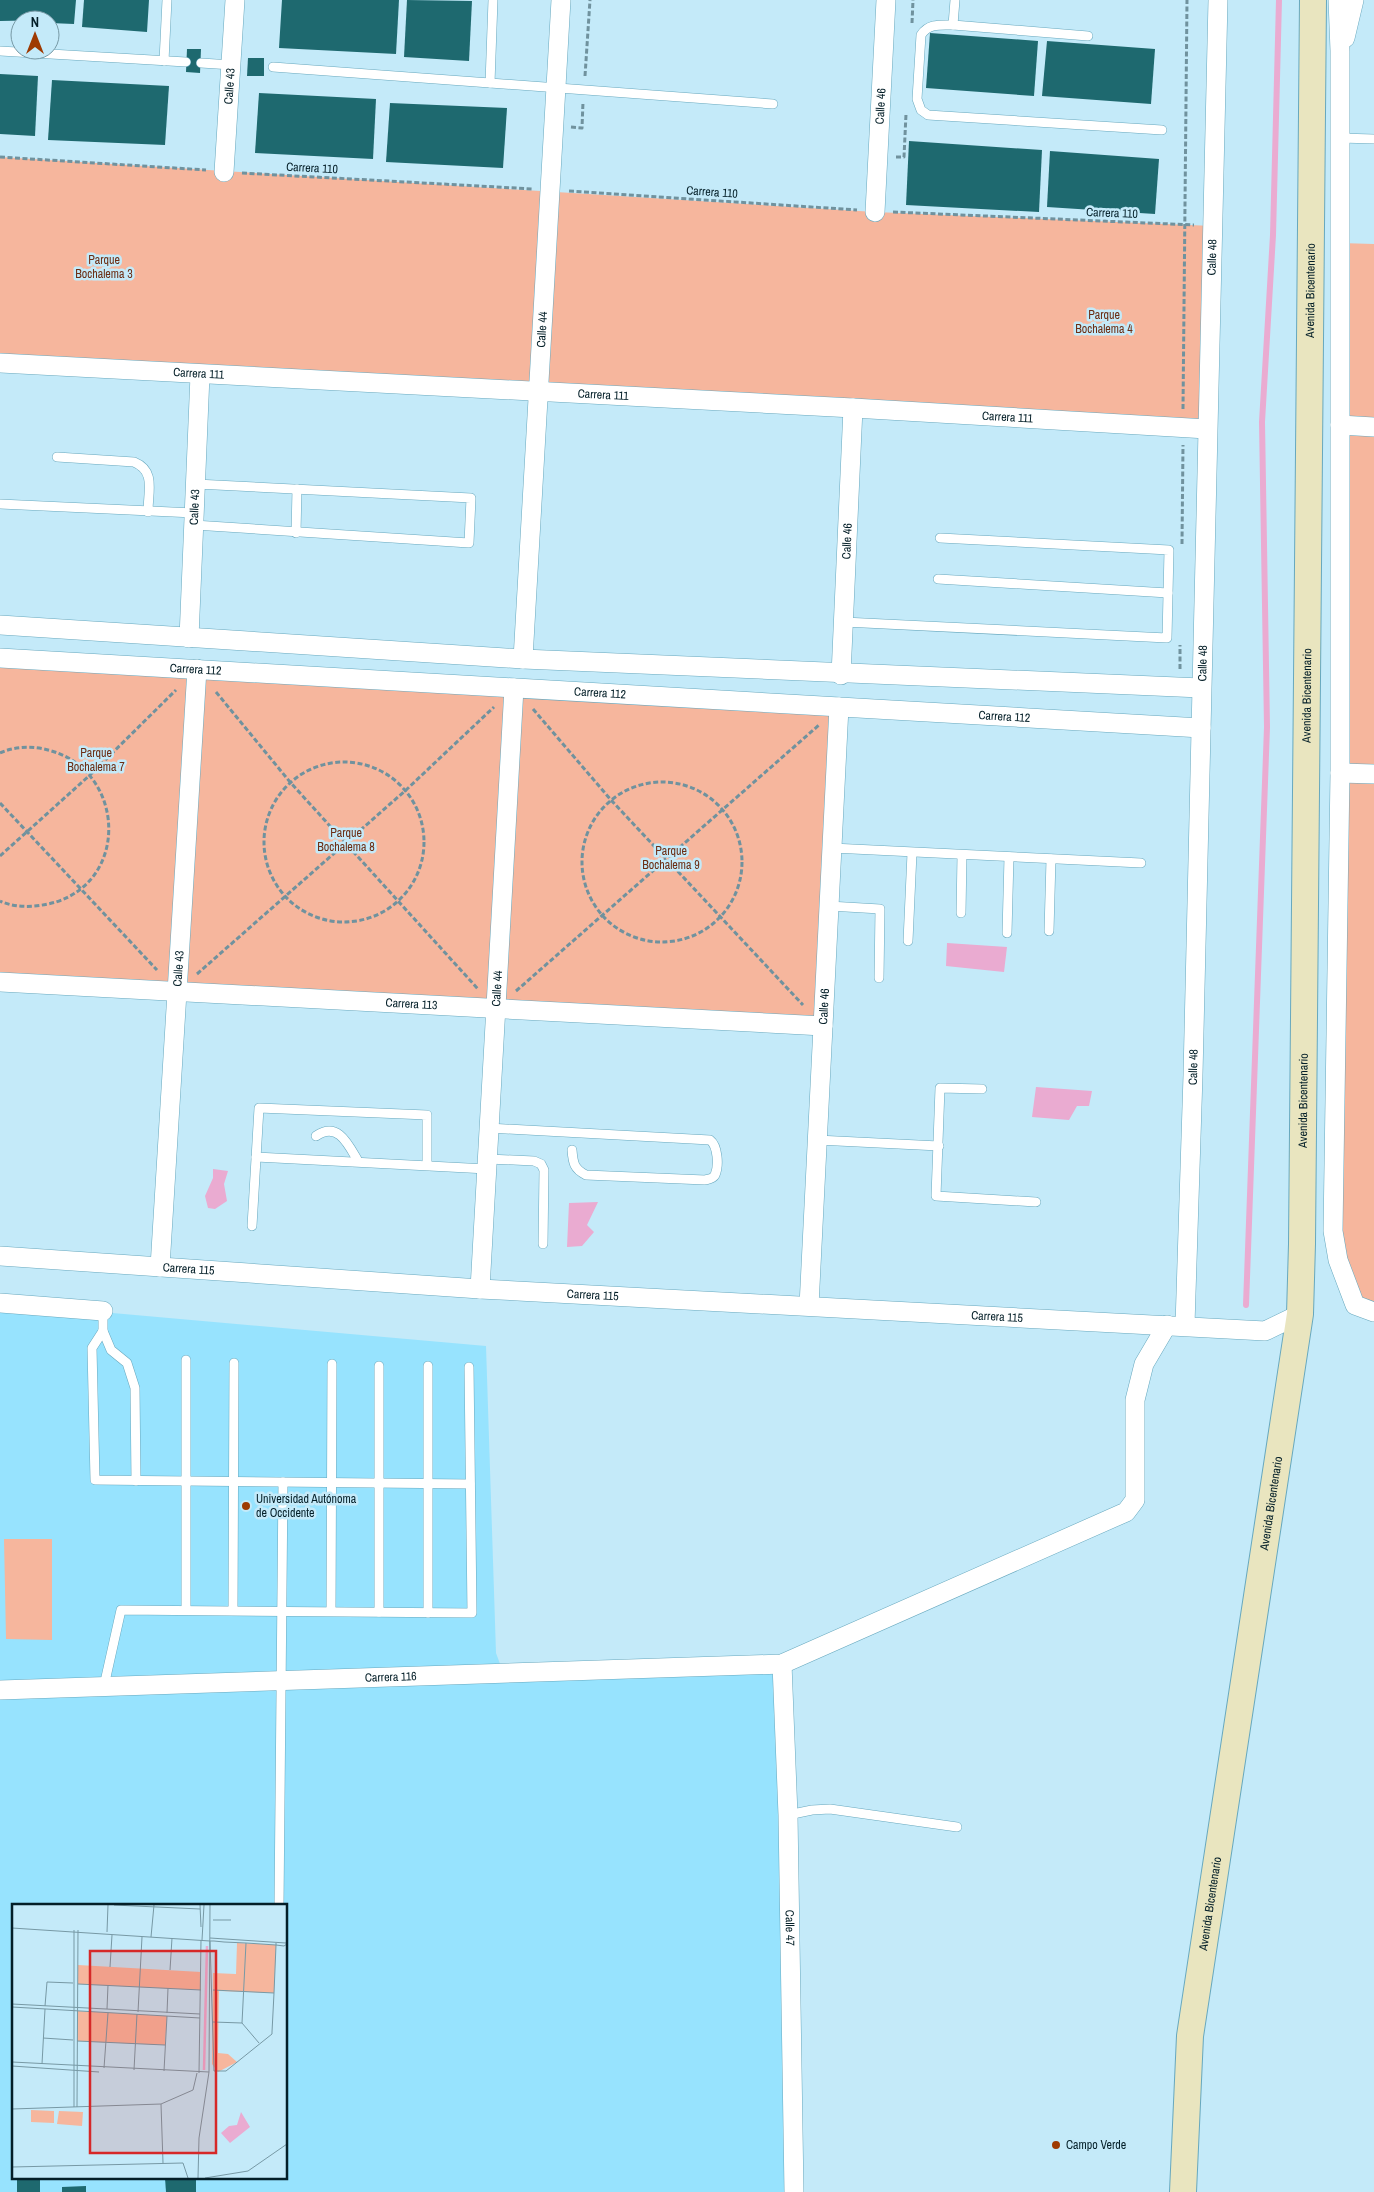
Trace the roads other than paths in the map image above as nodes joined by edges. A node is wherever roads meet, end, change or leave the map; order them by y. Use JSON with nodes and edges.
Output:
{"nodes":[{"id":1,"x":167,"y":0,"type":"edge"},
{"id":2,"x":235,"y":0,"type":"edge"},
{"id":3,"x":493,"y":0,"type":"edge"},
{"id":4,"x":561,"y":0,"type":"edge"},
{"id":5,"x":886,"y":0,"type":"edge"},
{"id":6,"x":955,"y":0,"type":"edge"},
{"id":7,"x":1218,"y":0,"type":"edge"},
{"id":8,"x":1313,"y":0,"type":"edge"},
{"id":9,"x":1338,"y":0,"type":"edge"},
{"id":10,"x":1354,"y":0,"type":"edge"},
{"id":11,"x":953,"y":25,"type":"junction"},
{"id":12,"x":1088,"y":36,"type":"dead end"},
{"id":13,"x":0,"y":51,"type":"edge"},
{"id":14,"x":1340,"y":51,"type":"junction"},
{"id":15,"x":164,"y":61,"type":"junction"},
{"id":16,"x":186,"y":62,"type":"dead end"},
{"id":17,"x":201,"y":63,"type":"dead end"},
{"id":18,"x":232,"y":66,"type":"junction"},
{"id":19,"x":273,"y":68,"type":"dead end"},
{"id":20,"x":490,"y":83,"type":"junction"},
{"id":21,"x":556,"y":88,"type":"junction"},
{"id":22,"x":773,"y":104,"type":"dead end"},
{"id":23,"x":1162,"y":130,"type":"dead end"},
{"id":24,"x":1340,"y":138,"type":"junction"},
{"id":25,"x":1374,"y":139,"type":"edge"},
{"id":26,"x":224,"y":172,"type":"road end"},
{"id":27,"x":874,"y":212,"type":"road end"},
{"id":28,"x":0,"y":363,"type":"edge"},
{"id":29,"x":200,"y":375,"type":"junction"},
{"id":30,"x":538,"y":391,"type":"junction"},
{"id":31,"x":853,"y":408,"type":"junction"},
{"id":32,"x":1340,"y":425,"type":"junction"},
{"id":33,"x":1374,"y":427,"type":"edge"},
{"id":34,"x":1207,"y":429,"type":"junction"},
{"id":35,"x":57,"y":457,"type":"dead end"},
{"id":36,"x":196,"y":484,"type":"junction"},
{"id":37,"x":297,"y":489,"type":"junction"},
{"id":38,"x":0,"y":504,"type":"edge"},
{"id":39,"x":148,"y":512,"type":"junction"},
{"id":40,"x":194,"y":519,"type":"junction"},
{"id":41,"x":296,"y":532,"type":"junction"},
{"id":42,"x":940,"y":538,"type":"dead end"},
{"id":43,"x":938,"y":580,"type":"dead end"},
{"id":44,"x":1168,"y":593,"type":"junction"},
{"id":45,"x":844,"y":622,"type":"junction"},
{"id":46,"x":0,"y":625,"type":"edge"},
{"id":47,"x":189,"y":638,"type":"junction"},
{"id":48,"x":0,"y":658,"type":"edge"},
{"id":49,"x":523,"y":660,"type":"junction"},
{"id":50,"x":197,"y":669,"type":"junction"},
{"id":51,"x":842,"y":675,"type":"junction"},
{"id":52,"x":514,"y":688,"type":"junction"},
{"id":53,"x":1201,"y":688,"type":"junction"},
{"id":54,"x":839,"y":707,"type":"junction"},
{"id":55,"x":1201,"y":728,"type":"junction"},
{"id":56,"x":1340,"y":773,"type":"junction"},
{"id":57,"x":1374,"y":774,"type":"edge"},
{"id":58,"x":832,"y":848,"type":"junction"},
{"id":59,"x":912,"y":852,"type":"junction"},
{"id":60,"x":962,"y":855,"type":"junction"},
{"id":61,"x":1009,"y":857,"type":"junction"},
{"id":62,"x":1051,"y":859,"type":"junction"},
{"id":63,"x":1141,"y":863,"type":"dead end"},
{"id":64,"x":829,"y":906,"type":"junction"},
{"id":65,"x":961,"y":913,"type":"dead end"},
{"id":66,"x":1049,"y":931,"type":"dead end"},
{"id":67,"x":1007,"y":932,"type":"dead end"},
{"id":68,"x":908,"y":941,"type":"dead end"},
{"id":69,"x":879,"y":978,"type":"dead end"},
{"id":70,"x":0,"y":982,"type":"edge"},
{"id":71,"x":177,"y":992,"type":"junction"},
{"id":72,"x":496,"y":1008,"type":"junction"},
{"id":73,"x":823,"y":1026,"type":"junction"},
{"id":74,"x":982,"y":1089,"type":"dead end"},
{"id":75,"x":489,"y":1128,"type":"junction"},
{"id":76,"x":316,"y":1136,"type":"dead end"},
{"id":77,"x":817,"y":1140,"type":"junction"},
{"id":78,"x":939,"y":1146,"type":"junction"},
{"id":79,"x":572,"y":1150,"type":"dead end"},
{"id":80,"x":256,"y":1157,"type":"junction"},
{"id":81,"x":358,"y":1161,"type":"junction"},
{"id":82,"x":427,"y":1164,"type":"junction"},
{"id":83,"x":487,"y":1164,"type":"junction"},
{"id":84,"x":1036,"y":1202,"type":"dead end"},
{"id":85,"x":252,"y":1226,"type":"dead end"},
{"id":86,"x":543,"y":1244,"type":"dead end"},
{"id":87,"x":0,"y":1256,"type":"edge"},
{"id":88,"x":160,"y":1267,"type":"junction"},
{"id":89,"x":480,"y":1289,"type":"junction"},
{"id":90,"x":0,"y":1303,"type":"edge"},
{"id":91,"x":809,"y":1306,"type":"junction"},
{"id":92,"x":103,"y":1311,"type":"joint"},
{"id":93,"x":1374,"y":1312,"type":"edge"},
{"id":94,"x":1300,"y":1314,"type":"junction"},
{"id":95,"x":1176,"y":1325,"type":"junction"},
{"id":96,"x":103,"y":1330,"type":"junction"},
{"id":97,"x":186,"y":1360,"type":"dead end"},
{"id":98,"x":234,"y":1363,"type":"dead end"},
{"id":99,"x":332,"y":1364,"type":"dead end"},
{"id":100,"x":379,"y":1366,"type":"dead end"},
{"id":101,"x":428,"y":1366,"type":"dead end"},
{"id":102,"x":469,"y":1367,"type":"dead end"},
{"id":103,"x":136,"y":1481,"type":"junction"},
{"id":104,"x":186,"y":1481,"type":"junction"},
{"id":105,"x":234,"y":1482,"type":"junction"},
{"id":106,"x":283,"y":1482,"type":"junction"},
{"id":107,"x":332,"y":1483,"type":"junction"},
{"id":108,"x":379,"y":1483,"type":"junction"},
{"id":109,"x":428,"y":1484,"type":"junction"},
{"id":110,"x":470,"y":1484,"type":"junction"},
{"id":111,"x":186,"y":1610,"type":"junction"},
{"id":112,"x":232,"y":1610,"type":"junction"},
{"id":113,"x":282,"y":1611,"type":"junction"},
{"id":114,"x":331,"y":1612,"type":"junction"},
{"id":115,"x":379,"y":1612,"type":"junction"},
{"id":116,"x":428,"y":1613,"type":"junction"},
{"id":117,"x":782,"y":1664,"type":"junction"},
{"id":118,"x":281,"y":1680,"type":"junction"},
{"id":119,"x":104,"y":1686,"type":"junction"},
{"id":120,"x":0,"y":1690,"type":"edge"},
{"id":121,"x":788,"y":1815,"type":"junction"},
{"id":122,"x":957,"y":1827,"type":"dead end"},
{"id":123,"x":279,"y":1904,"type":"edge"},
{"id":124,"x":794,"y":2192,"type":"edge"},
{"id":125,"x":1183,"y":2192,"type":"edge"}],
"edges":[{"from":1,"to":15,"type":"lane"},
{"from":2,"to":18,"type":"street","name":"Calle 43"},
{"from":3,"to":20,"type":"lane"},
{"from":4,"to":21,"type":"street","name":"Calle 44"},
{"from":5,"to":27,"type":"street","name":"Calle 46"},
{"from":6,"to":11,"type":"lane"},
{"from":7,"to":34,"type":"street","name":"Calle 48"},
{"from":8,"to":94,"type":"main road","name":"Avenida Bicentenario"},
{"from":9,"to":14,"type":"street"},
{"from":10,"to":14,"type":"street"},
{"from":11,"to":12,"type":"lane"},
{"from":11,"to":23,"type":"lane"},
{"from":13,"to":15,"type":"lane"},
{"from":14,"to":24,"type":"street"},
{"from":15,"to":16,"type":"lane"},
{"from":17,"to":18,"type":"lane"},
{"from":18,"to":26,"type":"street","name":"Calle 43"},
{"from":19,"to":20,"type":"lane"},
{"from":20,"to":21,"type":"lane"},
{"from":21,"to":22,"type":"lane"},
{"from":21,"to":30,"type":"street","name":"Calle 44"},
{"from":24,"to":25,"type":"lane"},
{"from":24,"to":32,"type":"street"},
{"from":28,"to":29,"type":"street","name":"Carrera 111"},
{"from":29,"to":30,"type":"street","name":"Carrera 111"},
{"from":29,"to":36,"type":"street","name":"Calle 43"},
{"from":30,"to":31,"type":"street","name":"Carrera 111"},
{"from":30,"to":49,"type":"street","name":"Calle 44"},
{"from":31,"to":34,"type":"street","name":"Carrera 111"},
{"from":31,"to":45,"type":"street","name":"Calle 46"},
{"from":32,"to":33,"type":"street"},
{"from":32,"to":56,"type":"street"},
{"from":34,"to":53,"type":"street","name":"Calle 48"},
{"from":35,"to":39,"type":"lane"},
{"from":36,"to":37,"type":"lane"},
{"from":36,"to":40,"type":"street","name":"Calle 43"},
{"from":37,"to":41,"type":"lane"},
{"from":37,"to":41,"type":"lane"},
{"from":38,"to":39,"type":"lane"},
{"from":39,"to":40,"type":"lane"},
{"from":40,"to":41,"type":"lane"},
{"from":40,"to":47,"type":"street","name":"Calle 43"},
{"from":42,"to":44,"type":"lane"},
{"from":43,"to":44,"type":"lane"},
{"from":44,"to":45,"type":"lane"},
{"from":45,"to":51,"type":"street","name":"Calle 46"},
{"from":46,"to":47,"type":"street"},
{"from":47,"to":49,"type":"street"},
{"from":48,"to":50,"type":"street","name":"Carrera 112"},
{"from":49,"to":51,"type":"street"},
{"from":50,"to":52,"type":"street","name":"Carrera 112"},
{"from":50,"to":71,"type":"street","name":"Calle 43"},
{"from":51,"to":53,"type":"street"},
{"from":52,"to":54,"type":"street","name":"Carrera 112"},
{"from":52,"to":72,"type":"street","name":"Calle 44"},
{"from":53,"to":55,"type":"street","name":"Calle 48"},
{"from":54,"to":55,"type":"street","name":"Carrera 112"},
{"from":54,"to":58,"type":"street","name":"Calle 46"},
{"from":55,"to":95,"type":"street","name":"Calle 48"},
{"from":56,"to":57,"type":"street"},
{"from":56,"to":93,"type":"street"},
{"from":58,"to":59,"type":"lane"},
{"from":58,"to":64,"type":"street","name":"Calle 46"},
{"from":59,"to":60,"type":"lane"},
{"from":59,"to":68,"type":"lane"},
{"from":60,"to":61,"type":"lane"},
{"from":60,"to":65,"type":"lane"},
{"from":61,"to":62,"type":"lane"},
{"from":61,"to":67,"type":"lane"},
{"from":62,"to":63,"type":"lane"},
{"from":62,"to":66,"type":"lane"},
{"from":64,"to":69,"type":"lane"},
{"from":64,"to":73,"type":"street","name":"Calle 46"},
{"from":70,"to":71,"type":"street","name":"Carrera 113"},
{"from":71,"to":72,"type":"street","name":"Carrera 113"},
{"from":71,"to":88,"type":"street","name":"Calle 43"},
{"from":72,"to":73,"type":"street","name":"Carrera 113"},
{"from":72,"to":75,"type":"street","name":"Calle 44"},
{"from":73,"to":77,"type":"street","name":"Calle 46"},
{"from":74,"to":78,"type":"lane"},
{"from":75,"to":79,"type":"lane"},
{"from":75,"to":83,"type":"street","name":"Calle 44"},
{"from":76,"to":81,"type":"lane"},
{"from":77,"to":78,"type":"lane"},
{"from":77,"to":91,"type":"street","name":"Calle 46"},
{"from":78,"to":84,"type":"lane"},
{"from":80,"to":81,"type":"lane"},
{"from":80,"to":82,"type":"lane"},
{"from":80,"to":85,"type":"lane"},
{"from":81,"to":82,"type":"lane"},
{"from":82,"to":83,"type":"lane"},
{"from":83,"to":86,"type":"lane"},
{"from":83,"to":89,"type":"street","name":"Calle 44"},
{"from":87,"to":88,"type":"street","name":"Carrera 115"},
{"from":88,"to":89,"type":"street","name":"Carrera 115"},
{"from":89,"to":91,"type":"street","name":"Carrera 115"},
{"from":90,"to":92,"type":"street"},
{"from":91,"to":95,"type":"street","name":"Carrera 115"},
{"from":92,"to":96,"type":"lane"},
{"from":94,"to":95,"type":"street","name":"Carrera 115"},
{"from":94,"to":125,"type":"main road","name":"Avenida Bicentenario"},
{"from":95,"to":117,"type":"street"},
{"from":96,"to":103,"type":"lane"},
{"from":96,"to":103,"type":"lane"},
{"from":97,"to":104,"type":"lane"},
{"from":98,"to":105,"type":"lane"},
{"from":99,"to":107,"type":"lane"},
{"from":100,"to":108,"type":"lane"},
{"from":101,"to":109,"type":"lane"},
{"from":102,"to":110,"type":"lane"},
{"from":103,"to":104,"type":"lane"},
{"from":104,"to":105,"type":"lane"},
{"from":104,"to":111,"type":"lane"},
{"from":105,"to":106,"type":"lane"},
{"from":105,"to":112,"type":"lane"},
{"from":106,"to":107,"type":"lane"},
{"from":106,"to":113,"type":"lane"},
{"from":107,"to":108,"type":"lane"},
{"from":107,"to":114,"type":"lane"},
{"from":108,"to":109,"type":"lane"},
{"from":108,"to":115,"type":"lane"},
{"from":109,"to":110,"type":"lane"},
{"from":109,"to":116,"type":"lane"},
{"from":110,"to":116,"type":"lane"},
{"from":111,"to":112,"type":"lane"},
{"from":111,"to":119,"type":"lane"},
{"from":112,"to":113,"type":"lane"},
{"from":113,"to":114,"type":"lane"},
{"from":113,"to":118,"type":"lane"},
{"from":114,"to":115,"type":"lane"},
{"from":115,"to":116,"type":"lane"},
{"from":117,"to":118,"type":"street","name":"Carrera 116"},
{"from":117,"to":121,"type":"street","name":"Calle 47"},
{"from":118,"to":119,"type":"street","name":"Carrera 116"},
{"from":118,"to":123,"type":"lane"},
{"from":119,"to":120,"type":"street","name":"Carrera 116"},
{"from":121,"to":122,"type":"lane"},
{"from":121,"to":124,"type":"street","name":"Calle 47"}]}
